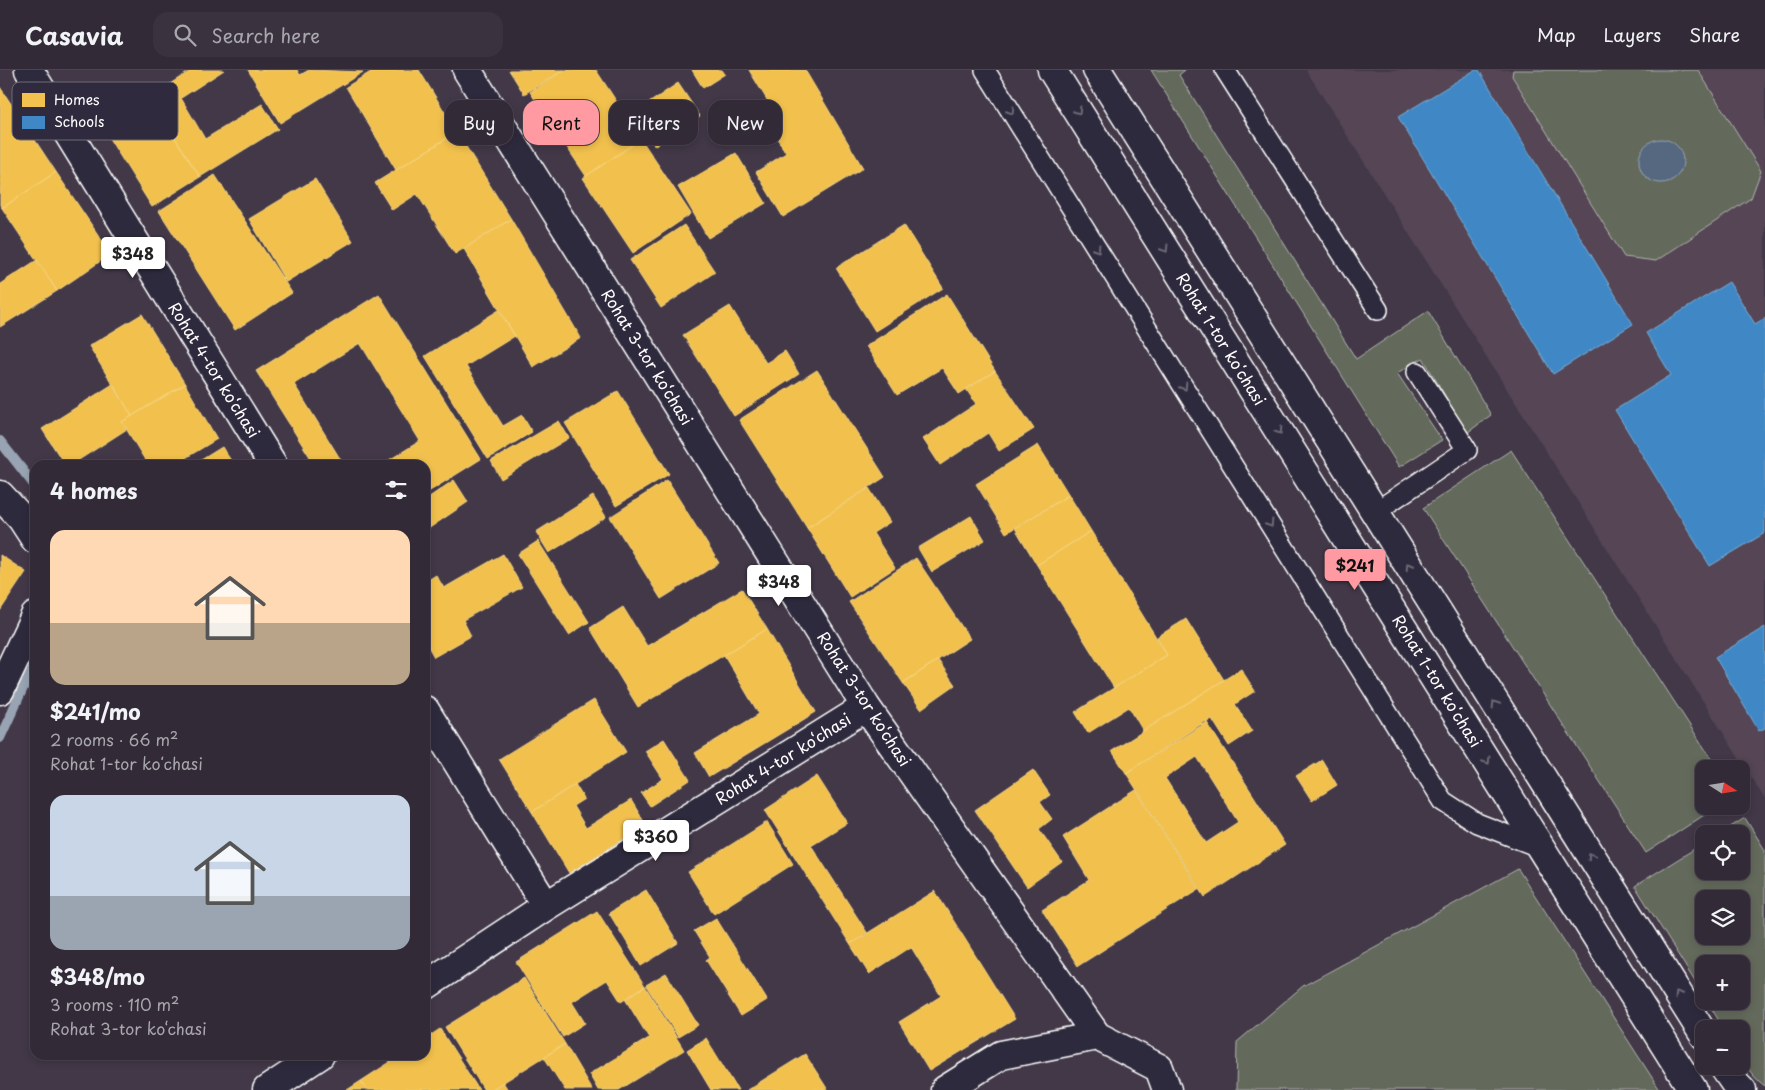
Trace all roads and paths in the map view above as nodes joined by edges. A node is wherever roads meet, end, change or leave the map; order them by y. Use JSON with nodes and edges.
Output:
{"nodes":[{"id":1,"x":29,"y":70,"type":"edge"},
{"id":2,"x":467,"y":70,"type":"edge"},
{"id":3,"x":985,"y":70,"type":"edge"},
{"id":4,"x":1052,"y":70,"type":"edge"},
{"id":5,"x":1097,"y":70,"type":"edge"},
{"id":6,"x":1225,"y":70,"type":"edge"},
{"id":7,"x":36,"y":82,"type":"edge"},
{"id":8,"x":72,"y":140,"type":"edge"},
{"id":9,"x":1378,"y":310,"type":"dead end"},
{"id":10,"x":1417,"y":372,"type":"dead end"},
{"id":11,"x":270,"y":460,"type":"edge"},
{"id":12,"x":0,"y":495,"type":"edge"},
{"id":13,"x":1374,"y":512,"type":"junction"},
{"id":14,"x":30,"y":531,"type":"edge"},
{"id":15,"x":30,"y":627,"type":"edge"},
{"id":16,"x":0,"y":690,"type":"edge"},
{"id":17,"x":866,"y":707,"type":"junction"},
{"id":18,"x":430,"y":718,"type":"edge"},
{"id":19,"x":1541,"y":848,"type":"junction"},
{"id":20,"x":546,"y":906,"type":"junction"},
{"id":21,"x":430,"y":983,"type":"edge"},
{"id":22,"x":1695,"y":1021,"type":"edge"},
{"id":23,"x":1097,"y":1036,"type":"junction"},
{"id":24,"x":312,"y":1060,"type":"edge"},
{"id":25,"x":1730,"y":1075,"type":"edge"},
{"id":26,"x":267,"y":1090,"type":"edge"},
{"id":27,"x":945,"y":1090,"type":"edge"},
{"id":28,"x":1167,"y":1090,"type":"edge"},
{"id":29,"x":1693,"y":1090,"type":"edge"},
{"id":30,"x":1742,"y":1090,"type":"edge"}],
"edges":[{"from":1,"to":7,"type":"street","name":"Rohat 4-tor ko‘chasi"},
{"from":2,"to":17,"type":"street","name":"Rohat 3-tor ko‘chasi"},
{"from":3,"to":19,"type":"lane","one_way":true},
{"from":4,"to":19,"type":"street","name":"Rohat 1-tor koʻchasi","one_way":true},
{"from":5,"to":13,"type":"street"},
{"from":6,"to":9,"type":"lane"},
{"from":8,"to":11,"type":"street","name":"Rohat 4-tor ko‘chasi"},
{"from":10,"to":13,"type":"lane"},
{"from":12,"to":14,"type":"street"},
{"from":22,"to":13,"type":"street","one_way":true},
{"from":15,"to":16,"type":"street"},
{"from":17,"to":20,"type":"street","name":"Rohat 4-tor ko‘chasi"},
{"from":17,"to":23,"type":"street","name":"Rohat 3-tor ko‘chasi"},
{"from":18,"to":20,"type":"street"},
{"from":19,"to":29,"type":"street","name":"Rohat 1-tor koʻchasi"},
{"from":20,"to":21,"type":"street","name":"Rohat 4-tor ko‘chasi"},
{"from":23,"to":27,"type":"street"},
{"from":23,"to":28,"type":"street","name":"Rohat 3-tor ko‘chasi"},
{"from":24,"to":26,"type":"street"},
{"from":25,"to":30,"type":"street"}]}
